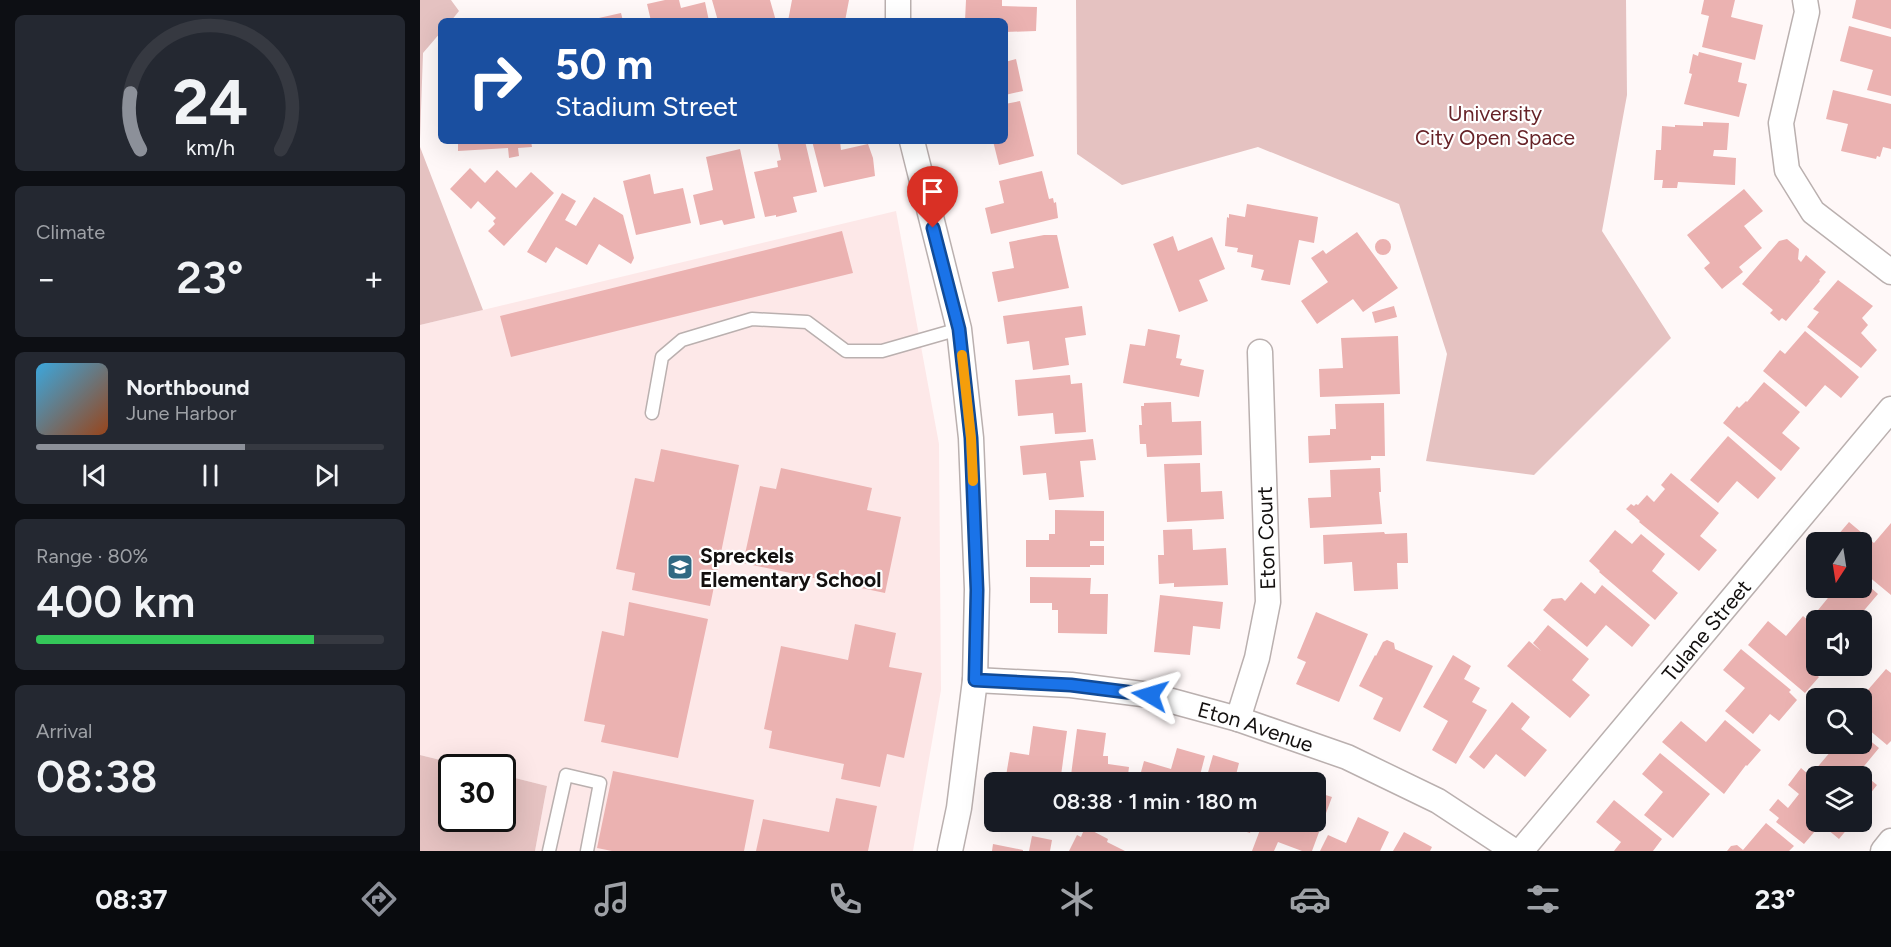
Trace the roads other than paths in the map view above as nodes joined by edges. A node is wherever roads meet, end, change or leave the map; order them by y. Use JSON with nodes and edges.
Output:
{"nodes":[{"id":1,"x":898,"y":0,"type":"edge"},
{"id":2,"x":1804,"y":0,"type":"edge"},
{"id":3,"x":898,"y":18,"type":"edge"},
{"id":4,"x":913,"y":144,"type":"edge"},
{"id":5,"x":1891,"y":272,"type":"edge"},
{"id":6,"x":959,"y":329,"type":"junction"},
{"id":7,"x":1260,"y":352,"type":"dead end"},
{"id":8,"x":1891,"y":409,"type":"edge"},
{"id":9,"x":651,"y":413,"type":"dead end"},
{"id":10,"x":975,"y":680,"type":"junction"},
{"id":11,"x":1238,"y":719,"type":"junction"},
{"id":12,"x":1891,"y":841,"type":"edge"},
{"id":13,"x":549,"y":851,"type":"edge"},
{"id":14,"x":587,"y":851,"type":"edge"},
{"id":15,"x":950,"y":851,"type":"edge"},
{"id":16,"x":1514,"y":851,"type":"edge"},
{"id":17,"x":1521,"y":851,"type":"edge"},
{"id":18,"x":1883,"y":851,"type":"edge"}],
"edges":[{"from":1,"to":3,"type":"street"},
{"from":2,"to":5,"type":"street"},
{"from":4,"to":6,"type":"street"},
{"from":6,"to":9,"type":"lane"},
{"from":6,"to":10,"type":"street"},
{"from":7,"to":11,"type":"street","name":"Eton Court"},
{"from":8,"to":17,"type":"street","name":"Tulane Street"},
{"from":10,"to":11,"type":"street","name":"Eton Avenue"},
{"from":10,"to":15,"type":"street"},
{"from":11,"to":16,"type":"street","name":"Eton Avenue"},
{"from":12,"to":18,"type":"street"},
{"from":13,"to":14,"type":"lane"}]}
